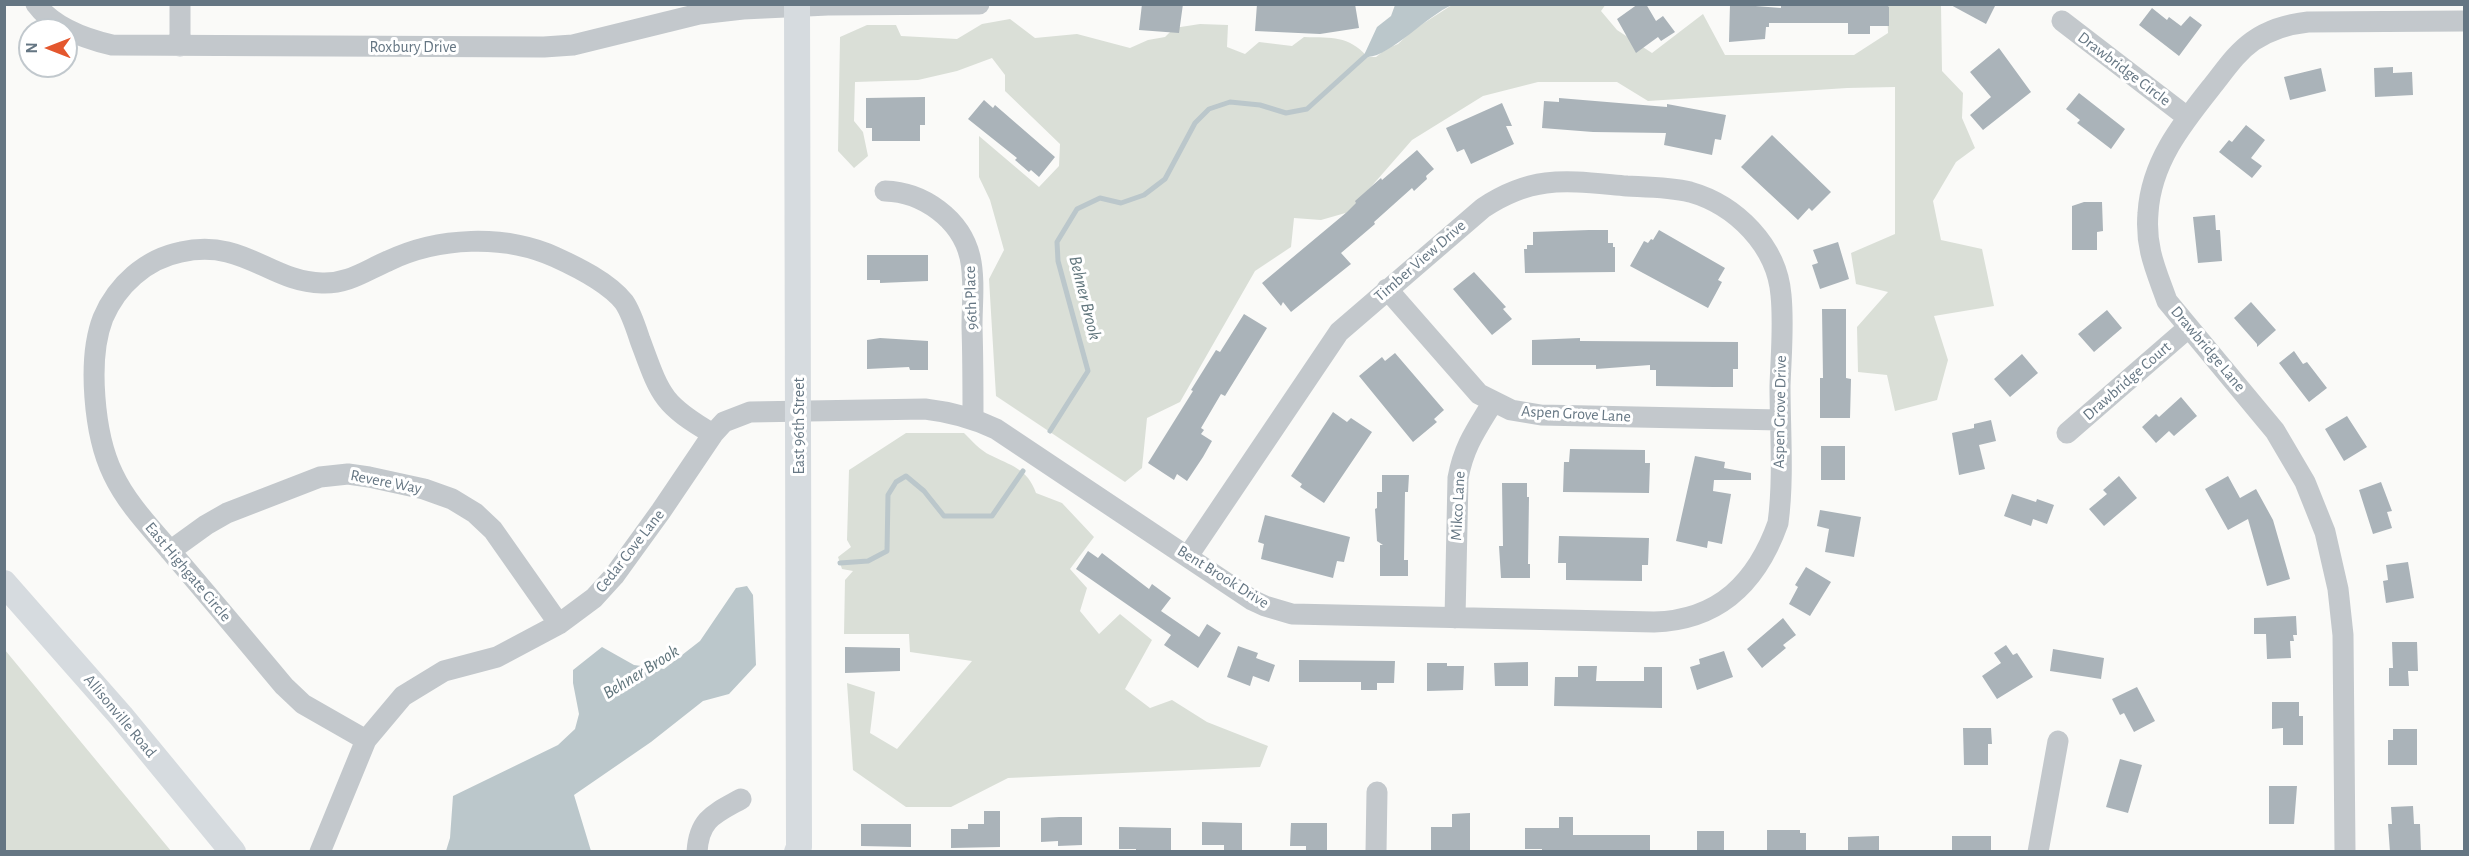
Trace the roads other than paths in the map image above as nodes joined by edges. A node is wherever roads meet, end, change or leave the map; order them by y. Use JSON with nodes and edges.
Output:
{"nodes":[{"id":1,"x":36,"y":4,"type":"edge"},
{"id":2,"x":180,"y":4,"type":"edge"},
{"id":3,"x":979,"y":4,"type":"edge"},
{"id":4,"x":797,"y":5,"type":"edge"},
{"id":5,"x":656,"y":14,"type":"edge"},
{"id":6,"x":2061,"y":21,"type":"dead end"},
{"id":7,"x":2464,"y":21,"type":"edge"},
{"id":8,"x":180,"y":46,"type":"junction"},
{"id":9,"x":2187,"y":117,"type":"junction"},
{"id":10,"x":885,"y":191,"type":"dead end"},
{"id":11,"x":1757,"y":237,"type":"joint"},
{"id":12,"x":1387,"y":289,"type":"junction"},
{"id":13,"x":2188,"y":328,"type":"junction"},
{"id":14,"x":1493,"y":402,"type":"junction"},
{"id":15,"x":799,"y":412,"type":"junction"},
{"id":16,"x":973,"y":419,"type":"junction"},
{"id":17,"x":1780,"y":420,"type":"junction"},
{"id":18,"x":712,"y":434,"type":"junction"},
{"id":19,"x":2067,"y":434,"type":"dead end"},
{"id":20,"x":170,"y":551,"type":"junction"},
{"id":21,"x":1188,"y":556,"type":"junction"},
{"id":22,"x":4,"y":583,"type":"edge"},
{"id":23,"x":1745,"y":583,"type":"joint"},
{"id":24,"x":1455,"y":618,"type":"junction"},
{"id":25,"x":559,"y":624,"type":"junction"},
{"id":26,"x":366,"y":740,"type":"junction"},
{"id":27,"x":2058,"y":741,"type":"dead end"},
{"id":28,"x":1377,"y":792,"type":"dead end"},
{"id":29,"x":741,"y":800,"type":"dead end"},
{"id":30,"x":799,"y":850,"type":"edge"},
{"id":31,"x":233,"y":852,"type":"edge"},
{"id":32,"x":320,"y":852,"type":"edge"},
{"id":33,"x":697,"y":852,"type":"edge"},
{"id":34,"x":1376,"y":852,"type":"edge"},
{"id":35,"x":2038,"y":852,"type":"edge"},
{"id":36,"x":2345,"y":852,"type":"edge"}],
"edges":[{"from":1,"to":8,"type":"street","name":"Roxbury Drive"},
{"from":2,"to":8,"type":"street"},
{"from":3,"to":4,"type":"street","name":"Roxbury Drive"},
{"from":4,"to":5,"type":"street","name":"Roxbury Drive"},
{"from":4,"to":15,"type":"main road","name":"East 96th Street"},
{"from":5,"to":8,"type":"street","name":"Roxbury Drive"},
{"from":6,"to":9,"type":"street","name":"Drawbridge Circle"},
{"from":7,"to":9,"type":"street","name":"Drawbridge Lane"},
{"from":9,"to":13,"type":"street","name":"Drawbridge Lane"},
{"from":10,"to":16,"type":"street","name":"96th Place"},
{"from":11,"to":12,"type":"street","name":"Timber View Drive"},
{"from":11,"to":17,"type":"street","name":"Aspen Grove Drive"},
{"from":12,"to":14,"type":"street","name":"Aspen Grove Lane"},
{"from":12,"to":21,"type":"street","name":"Timber View Drive"},
{"from":13,"to":19,"type":"street","name":"Drawbridge Court"},
{"from":13,"to":36,"type":"street","name":"Drawbridge Lane"},
{"from":14,"to":17,"type":"street","name":"Aspen Grove Lane"},
{"from":14,"to":24,"type":"street","name":"Mikco Lane"},
{"from":15,"to":16,"type":"street","name":"Bent Brook Drive"},
{"from":15,"to":18,"type":"street","name":"Cedar Cove Lane"},
{"from":15,"to":30,"type":"main road","name":"East 96th Street"},
{"from":16,"to":21,"type":"street","name":"Bent Brook Drive"},
{"from":17,"to":23,"type":"street","name":"Aspen Grove Drive"},
{"from":18,"to":20,"type":"street","name":"East Highgate Circle"},
{"from":18,"to":25,"type":"street","name":"Cedar Cove Lane"},
{"from":20,"to":25,"type":"street","name":"Revere Way"},
{"from":20,"to":26,"type":"street","name":"East Highgate Circle"},
{"from":21,"to":24,"type":"street","name":"Bent Brook Drive"},
{"from":22,"to":31,"type":"main road","name":"Allisonville Road"},
{"from":23,"to":24,"type":"street","name":"Bent Brook Drive"},
{"from":25,"to":26,"type":"street","name":"Cedar Cove Lane"},
{"from":26,"to":32,"type":"street","name":"Cedar Cove Lane"},
{"from":27,"to":35,"type":"street"},
{"from":28,"to":34,"type":"street"},
{"from":29,"to":33,"type":"street"}]}
